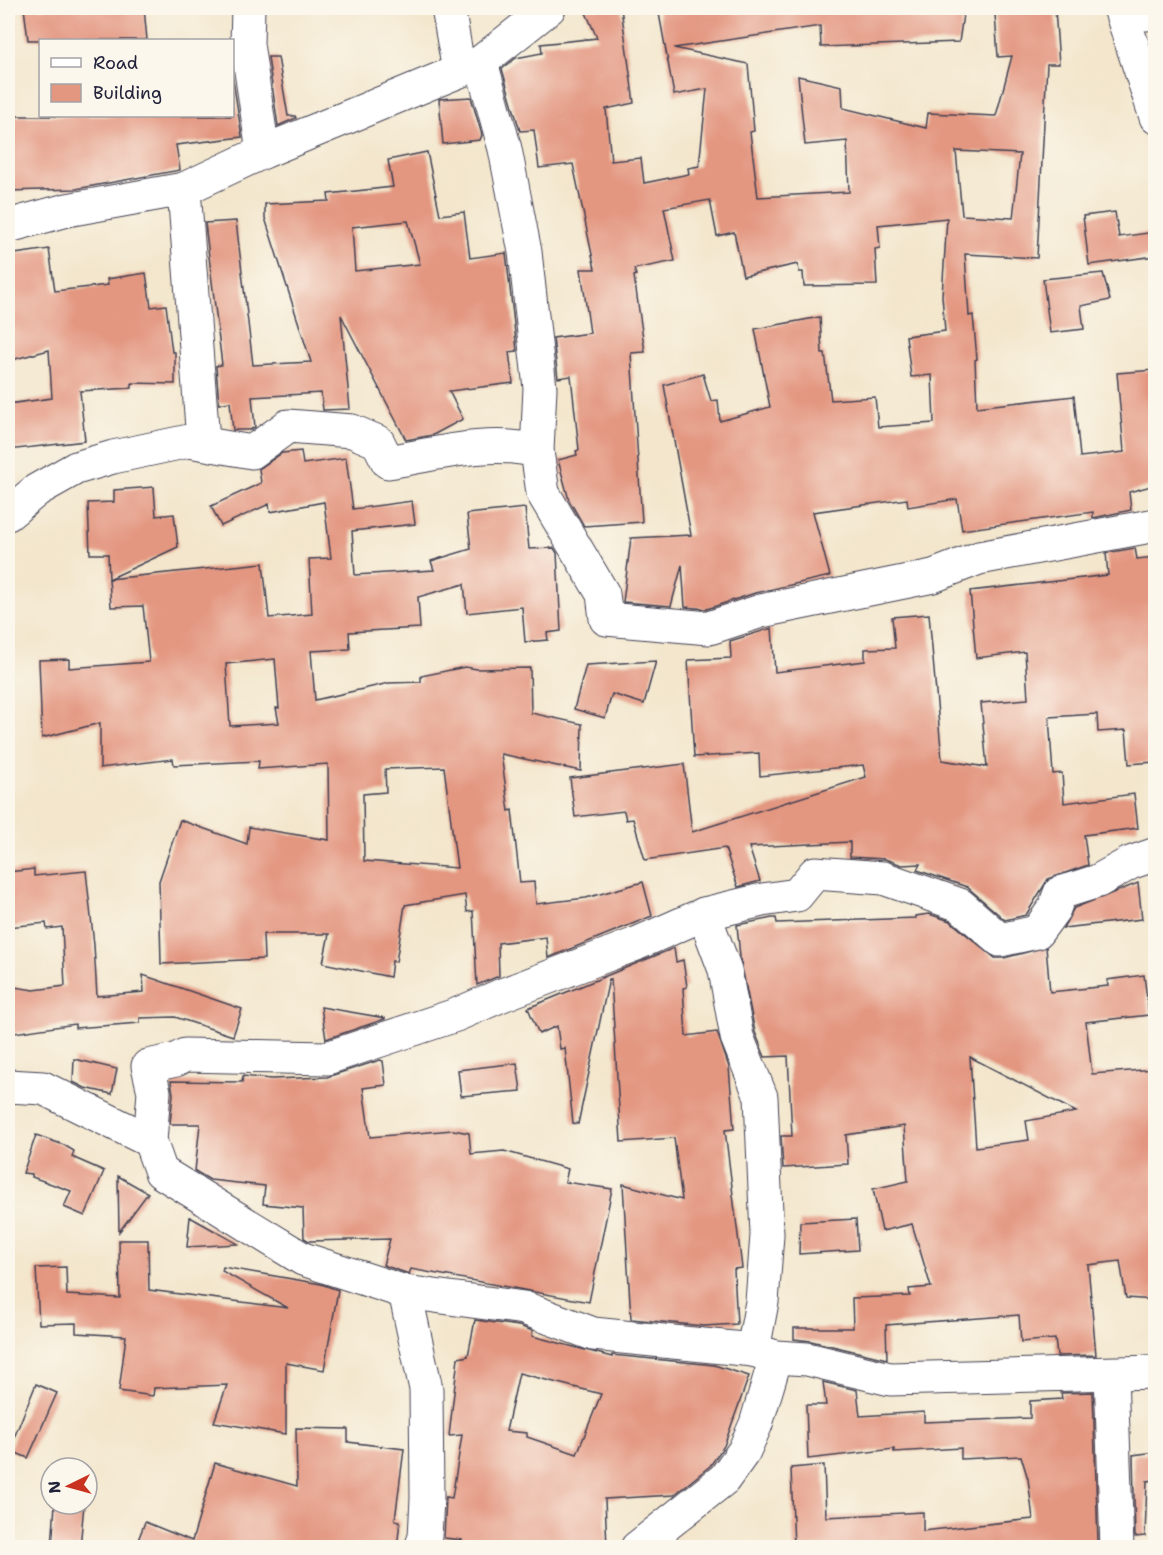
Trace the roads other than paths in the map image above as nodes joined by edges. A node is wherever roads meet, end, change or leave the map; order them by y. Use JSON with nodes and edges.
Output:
{"nodes":[{"id":1,"x":248,"y":8,"type":"edge"},
{"id":2,"x":448,"y":8,"type":"edge"},
{"id":3,"x":549,"y":8,"type":"edge"},
{"id":4,"x":1141,"y":11,"type":"edge"},
{"id":5,"x":470,"y":66,"type":"junction"},
{"id":6,"x":1155,"y":117,"type":"edge"},
{"id":7,"x":262,"y":152,"type":"junction"},
{"id":8,"x":184,"y":189,"type":"junction"},
{"id":9,"x":8,"y":226,"type":"edge"},
{"id":10,"x":203,"y":441,"type":"junction"},
{"id":11,"x":537,"y":451,"type":"junction"},
{"id":12,"x":8,"y":514,"type":"edge"},
{"id":13,"x":1155,"y":525,"type":"edge"},
{"id":14,"x":1155,"y":854,"type":"edge"},
{"id":15,"x":704,"y":914,"type":"junction"},
{"id":16,"x":8,"y":1086,"type":"edge"},
{"id":17,"x":150,"y":1141,"type":"junction"},
{"id":18,"x":405,"y":1292,"type":"junction"},
{"id":19,"x":764,"y":1354,"type":"junction"},
{"id":20,"x":1155,"y":1372,"type":"edge"},
{"id":21,"x":1111,"y":1374,"type":"junction"},
{"id":22,"x":421,"y":1548,"type":"edge"},
{"id":23,"x":637,"y":1548,"type":"edge"},
{"id":24,"x":1117,"y":1548,"type":"edge"}],
"edges":[{"from":1,"to":7,"type":"street"},
{"from":2,"to":5,"type":"street"},
{"from":3,"to":5,"type":"street"},
{"from":4,"to":6,"type":"street"},
{"from":5,"to":7,"type":"street"},
{"from":5,"to":11,"type":"street"},
{"from":7,"to":8,"type":"street"},
{"from":8,"to":9,"type":"street"},
{"from":8,"to":10,"type":"street"},
{"from":10,"to":11,"type":"street"},
{"from":10,"to":12,"type":"street"},
{"from":11,"to":13,"type":"street"},
{"from":14,"to":15,"type":"street"},
{"from":15,"to":17,"type":"street"},
{"from":15,"to":19,"type":"street"},
{"from":16,"to":17,"type":"street"},
{"from":17,"to":18,"type":"street"},
{"from":18,"to":19,"type":"street"},
{"from":18,"to":22,"type":"street"},
{"from":19,"to":21,"type":"street"},
{"from":19,"to":23,"type":"street"},
{"from":20,"to":21,"type":"street"},
{"from":21,"to":24,"type":"street"}]}
